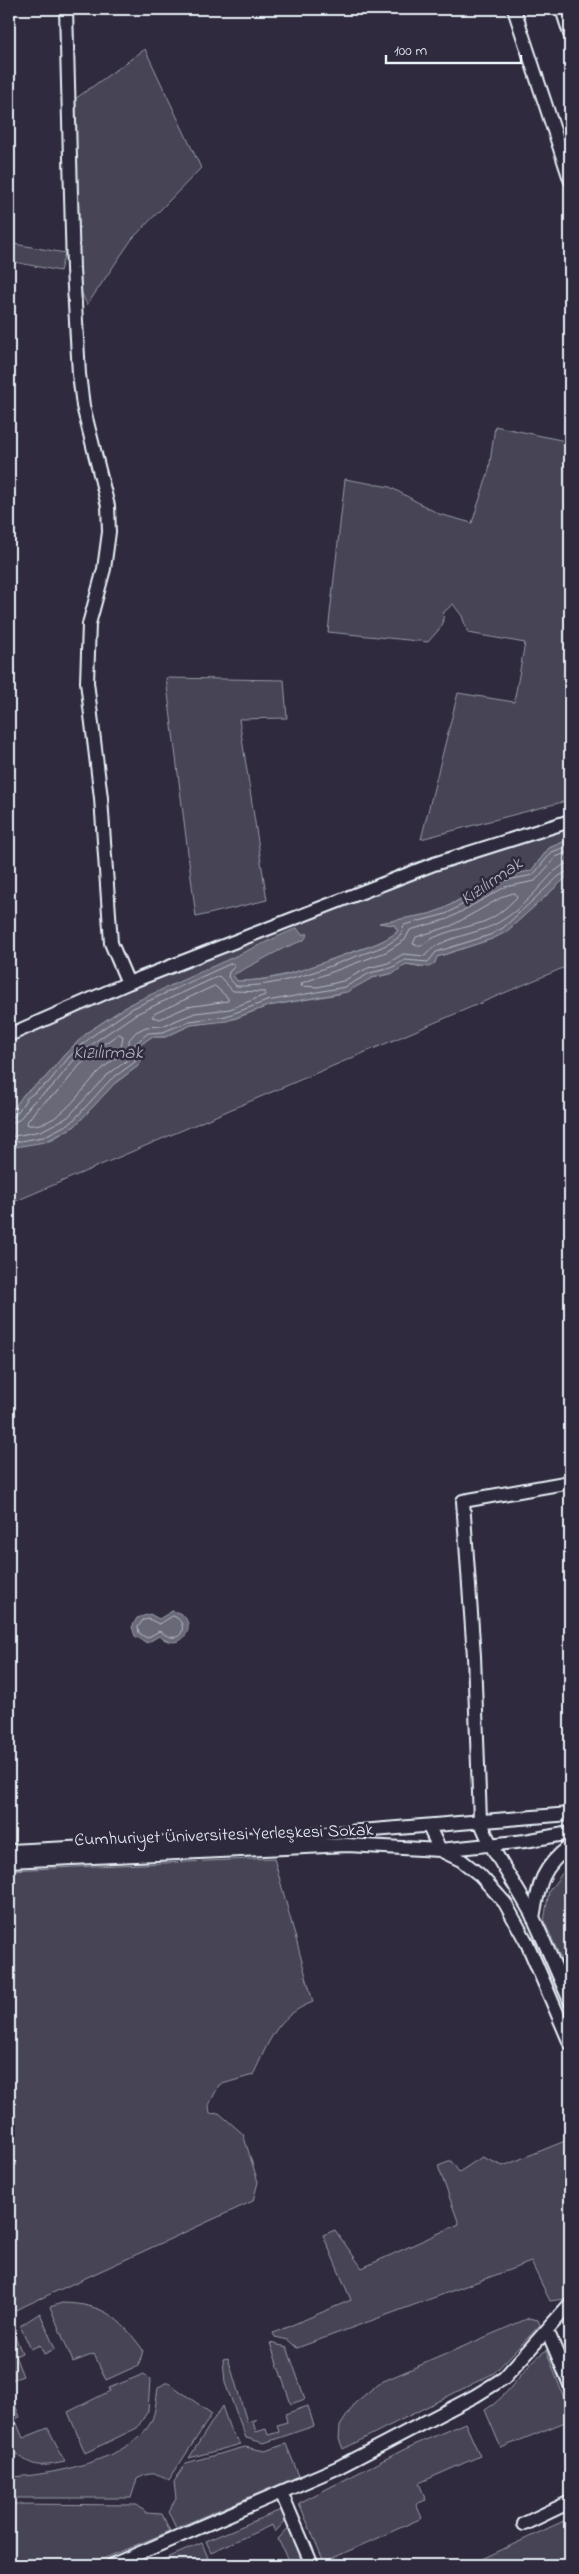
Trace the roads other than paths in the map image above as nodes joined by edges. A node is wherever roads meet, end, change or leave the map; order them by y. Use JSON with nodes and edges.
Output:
{"nodes":[{"id":1,"x":66,"y":9,"type":"edge"},
{"id":2,"x":514,"y":9,"type":"edge"},
{"id":3,"x":562,"y":9,"type":"edge"},
{"id":4,"x":570,"y":34,"type":"edge"},
{"id":5,"x":570,"y":179,"type":"edge"},
{"id":6,"x":570,"y":821,"type":"edge"},
{"id":7,"x":128,"y":984,"type":"junction"},
{"id":8,"x":9,"y":1035,"type":"edge"},
{"id":9,"x":570,"y":1482,"type":"edge"},
{"id":10,"x":570,"y":1814,"type":"edge"},
{"id":11,"x":480,"y":1820,"type":"junction"},
{"id":12,"x":429,"y":1827,"type":"junction"},
{"id":13,"x":570,"y":1833,"type":"edge"},
{"id":14,"x":489,"y":1844,"type":"junction"},
{"id":15,"x":570,"y":1846,"type":"edge"},
{"id":16,"x":440,"y":1850,"type":"junction"},
{"id":17,"x":9,"y":1851,"type":"edge"},
{"id":18,"x":9,"y":1861,"type":"edge"},
{"id":19,"x":533,"y":1918,"type":"junction"},
{"id":20,"x":570,"y":2001,"type":"edge"},
{"id":21,"x":570,"y":2043,"type":"edge"},
{"id":22,"x":570,"y":2304,"type":"edge"},
{"id":23,"x":570,"y":2316,"type":"edge"},
{"id":24,"x":550,"y":2337,"type":"junction"},
{"id":25,"x":570,"y":2385,"type":"edge"},
{"id":26,"x":284,"y":2499,"type":"junction"},
{"id":27,"x":570,"y":2502,"type":"edge"},
{"id":28,"x":524,"y":2524,"type":"dead end"},
{"id":29,"x":112,"y":2565,"type":"edge"},
{"id":30,"x":125,"y":2565,"type":"edge"},
{"id":31,"x":312,"y":2565,"type":"edge"}],
"edges":[{"from":1,"to":7,"type":"street"},
{"from":2,"to":5,"type":"street"},
{"from":3,"to":4,"type":"street"},
{"from":6,"to":7,"type":"street"},
{"from":7,"to":8,"type":"street"},
{"from":9,"to":11,"type":"street"},
{"from":10,"to":11,"type":"street","name":"Cumhuriyet Üniversitesi Yerleşkesi Sokak"},
{"from":11,"to":12,"type":"street","name":"Cumhuriyet Üniversitesi Yerleşkesi Sokak"},
{"from":11,"to":14,"type":"street"},
{"from":12,"to":16,"type":"street"},
{"from":12,"to":17,"type":"street","name":"Cumhuriyet Üniversitesi Yerleşkesi Sokak"},
{"from":13,"to":14,"type":"street","name":"Cumhuriyet Üniversitesi Yerleşkesi Sokak"},
{"from":14,"to":16,"type":"street","name":"Cumhuriyet Üniversitesi Yerleşkesi Sokak"},
{"from":14,"to":19,"type":"street"},
{"from":15,"to":19,"type":"street"},
{"from":16,"to":18,"type":"street","name":"Cumhuriyet Üniversitesi Yerleşkesi Sokak"},
{"from":16,"to":21,"type":"street","name":"Cumhuriyet Üniversitesi Yerleşkesi Sokak"},
{"from":19,"to":20,"type":"street"},
{"from":22,"to":29,"type":"street"},
{"from":23,"to":24,"type":"street"},
{"from":24,"to":25,"type":"street"},
{"from":24,"to":26,"type":"street"},
{"from":26,"to":30,"type":"street"},
{"from":26,"to":31,"type":"street"},
{"from":27,"to":28,"type":"street"}]}
